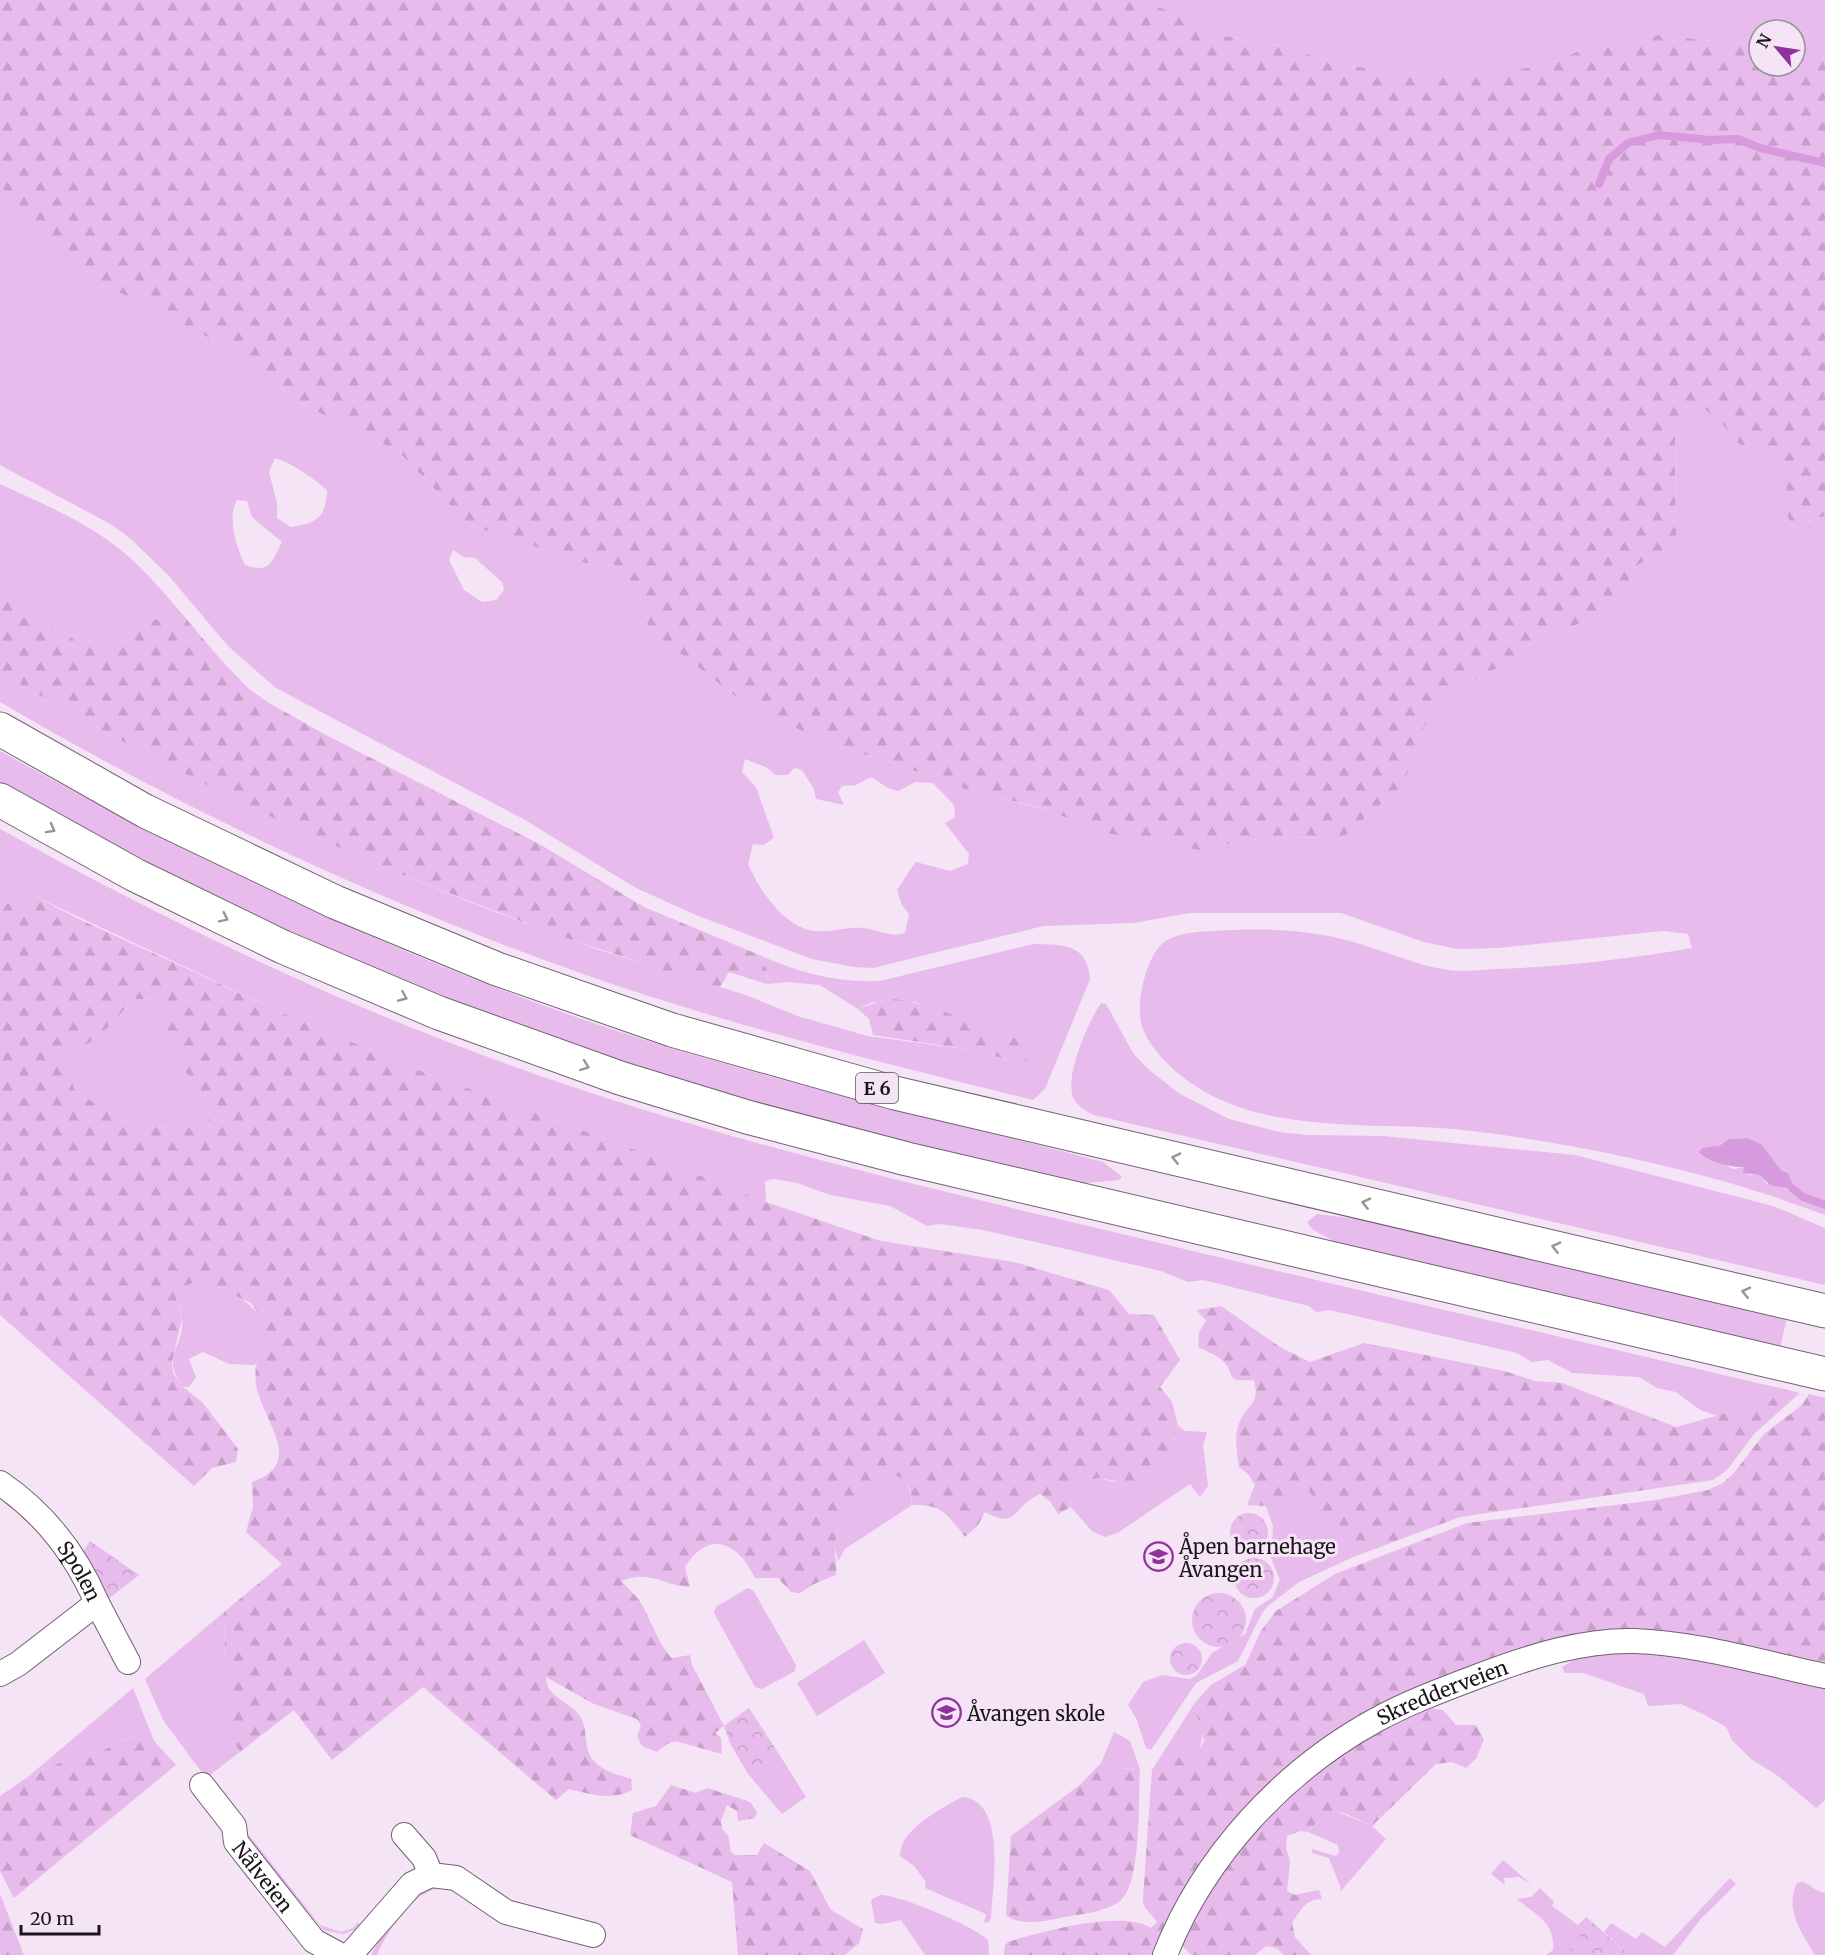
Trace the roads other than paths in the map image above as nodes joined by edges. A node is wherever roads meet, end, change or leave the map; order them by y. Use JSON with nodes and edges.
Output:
{"nodes":[{"id":1,"x":0,"y":729,"type":"edge"},
{"id":2,"x":0,"y":801,"type":"edge"},
{"id":3,"x":1814,"y":1308,"type":"edge"},
{"id":4,"x":1825,"y":1374,"type":"edge"},
{"id":5,"x":0,"y":1482,"type":"edge"},
{"id":6,"x":97,"y":1603,"type":"junction"},
{"id":7,"x":128,"y":1662,"type":"dead end"},
{"id":8,"x":0,"y":1674,"type":"edge"},
{"id":9,"x":1825,"y":1676,"type":"edge"},
{"id":10,"x":202,"y":1785,"type":"dead end"},
{"id":11,"x":404,"y":1835,"type":"dead end"},
{"id":12,"x":431,"y":1875,"type":"junction"},
{"id":13,"x":593,"y":1935,"type":"dead end"},
{"id":14,"x":340,"y":1955,"type":"edge"},
{"id":15,"x":350,"y":1955,"type":"edge"},
{"id":16,"x":1165,"y":1955,"type":"edge"}],
"edges":[{"from":3,"to":1,"type":"highway","number":"E 6","one_way":true},
{"from":2,"to":4,"type":"highway","one_way":true},
{"from":5,"to":6,"type":"street","name":"Spolen"},
{"from":6,"to":7,"type":"street"},
{"from":6,"to":8,"type":"street","name":"Spolen"},
{"from":9,"to":16,"type":"street","name":"Skredderveien"},
{"from":10,"to":14,"type":"street","name":"Nålveien"},
{"from":11,"to":12,"type":"street"},
{"from":12,"to":13,"type":"street"},
{"from":12,"to":15,"type":"street"}]}
